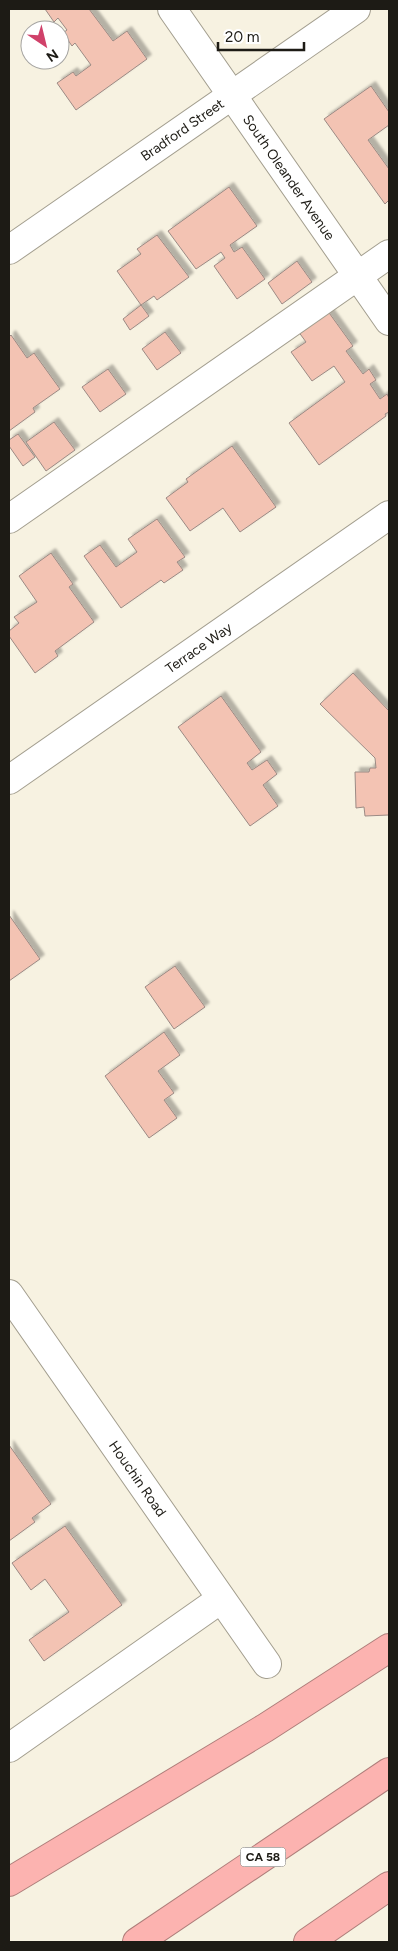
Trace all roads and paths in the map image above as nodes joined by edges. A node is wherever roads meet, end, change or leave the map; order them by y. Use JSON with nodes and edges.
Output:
{"nodes":[{"id":1,"x":172,"y":9,"type":"edge"},
{"id":2,"x":356,"y":9,"type":"edge"},
{"id":3,"x":232,"y":95,"type":"junction"},
{"id":4,"x":9,"y":250,"type":"edge"},
{"id":5,"x":389,"y":254,"type":"edge"},
{"id":6,"x":358,"y":276,"type":"junction"},
{"id":7,"x":389,"y":321,"type":"edge"},
{"id":8,"x":389,"y":515,"type":"edge"},
{"id":9,"x":9,"y":519,"type":"edge"},
{"id":10,"x":9,"y":780,"type":"edge"},
{"id":11,"x":9,"y":1294,"type":"edge"},
{"id":12,"x":221,"y":1599,"type":"junction"},
{"id":13,"x":389,"y":1648,"type":"edge"},
{"id":14,"x":267,"y":1664,"type":"dead end"},
{"id":15,"x":9,"y":1748,"type":"edge"},
{"id":16,"x":389,"y":1772,"type":"edge"},
{"id":17,"x":9,"y":1882,"type":"edge"},
{"id":18,"x":389,"y":1886,"type":"edge"},
{"id":19,"x":137,"y":1942,"type":"edge"},
{"id":20,"x":308,"y":1942,"type":"edge"}],
"edges":[{"from":1,"to":3,"type":"street","name":"South Oleander Avenue"},
{"from":2,"to":3,"type":"street","name":"Bradford Street"},
{"from":3,"to":4,"type":"street","name":"Bradford Street"},
{"from":3,"to":6,"type":"street","name":"South Oleander Avenue"},
{"from":5,"to":6,"type":"street"},
{"from":6,"to":7,"type":"street","name":"South Oleander Avenue"},
{"from":6,"to":9,"type":"street"},
{"from":8,"to":10,"type":"street","name":"Terrace Way"},
{"from":11,"to":12,"type":"street","name":"Houchin Road"},
{"from":12,"to":14,"type":"street","name":"Houchin Road"},
{"from":12,"to":15,"type":"street"},
{"from":13,"to":17,"type":"highway"},
{"from":16,"to":19,"type":"highway","number":"CA 58"},
{"from":18,"to":20,"type":"highway"}]}
